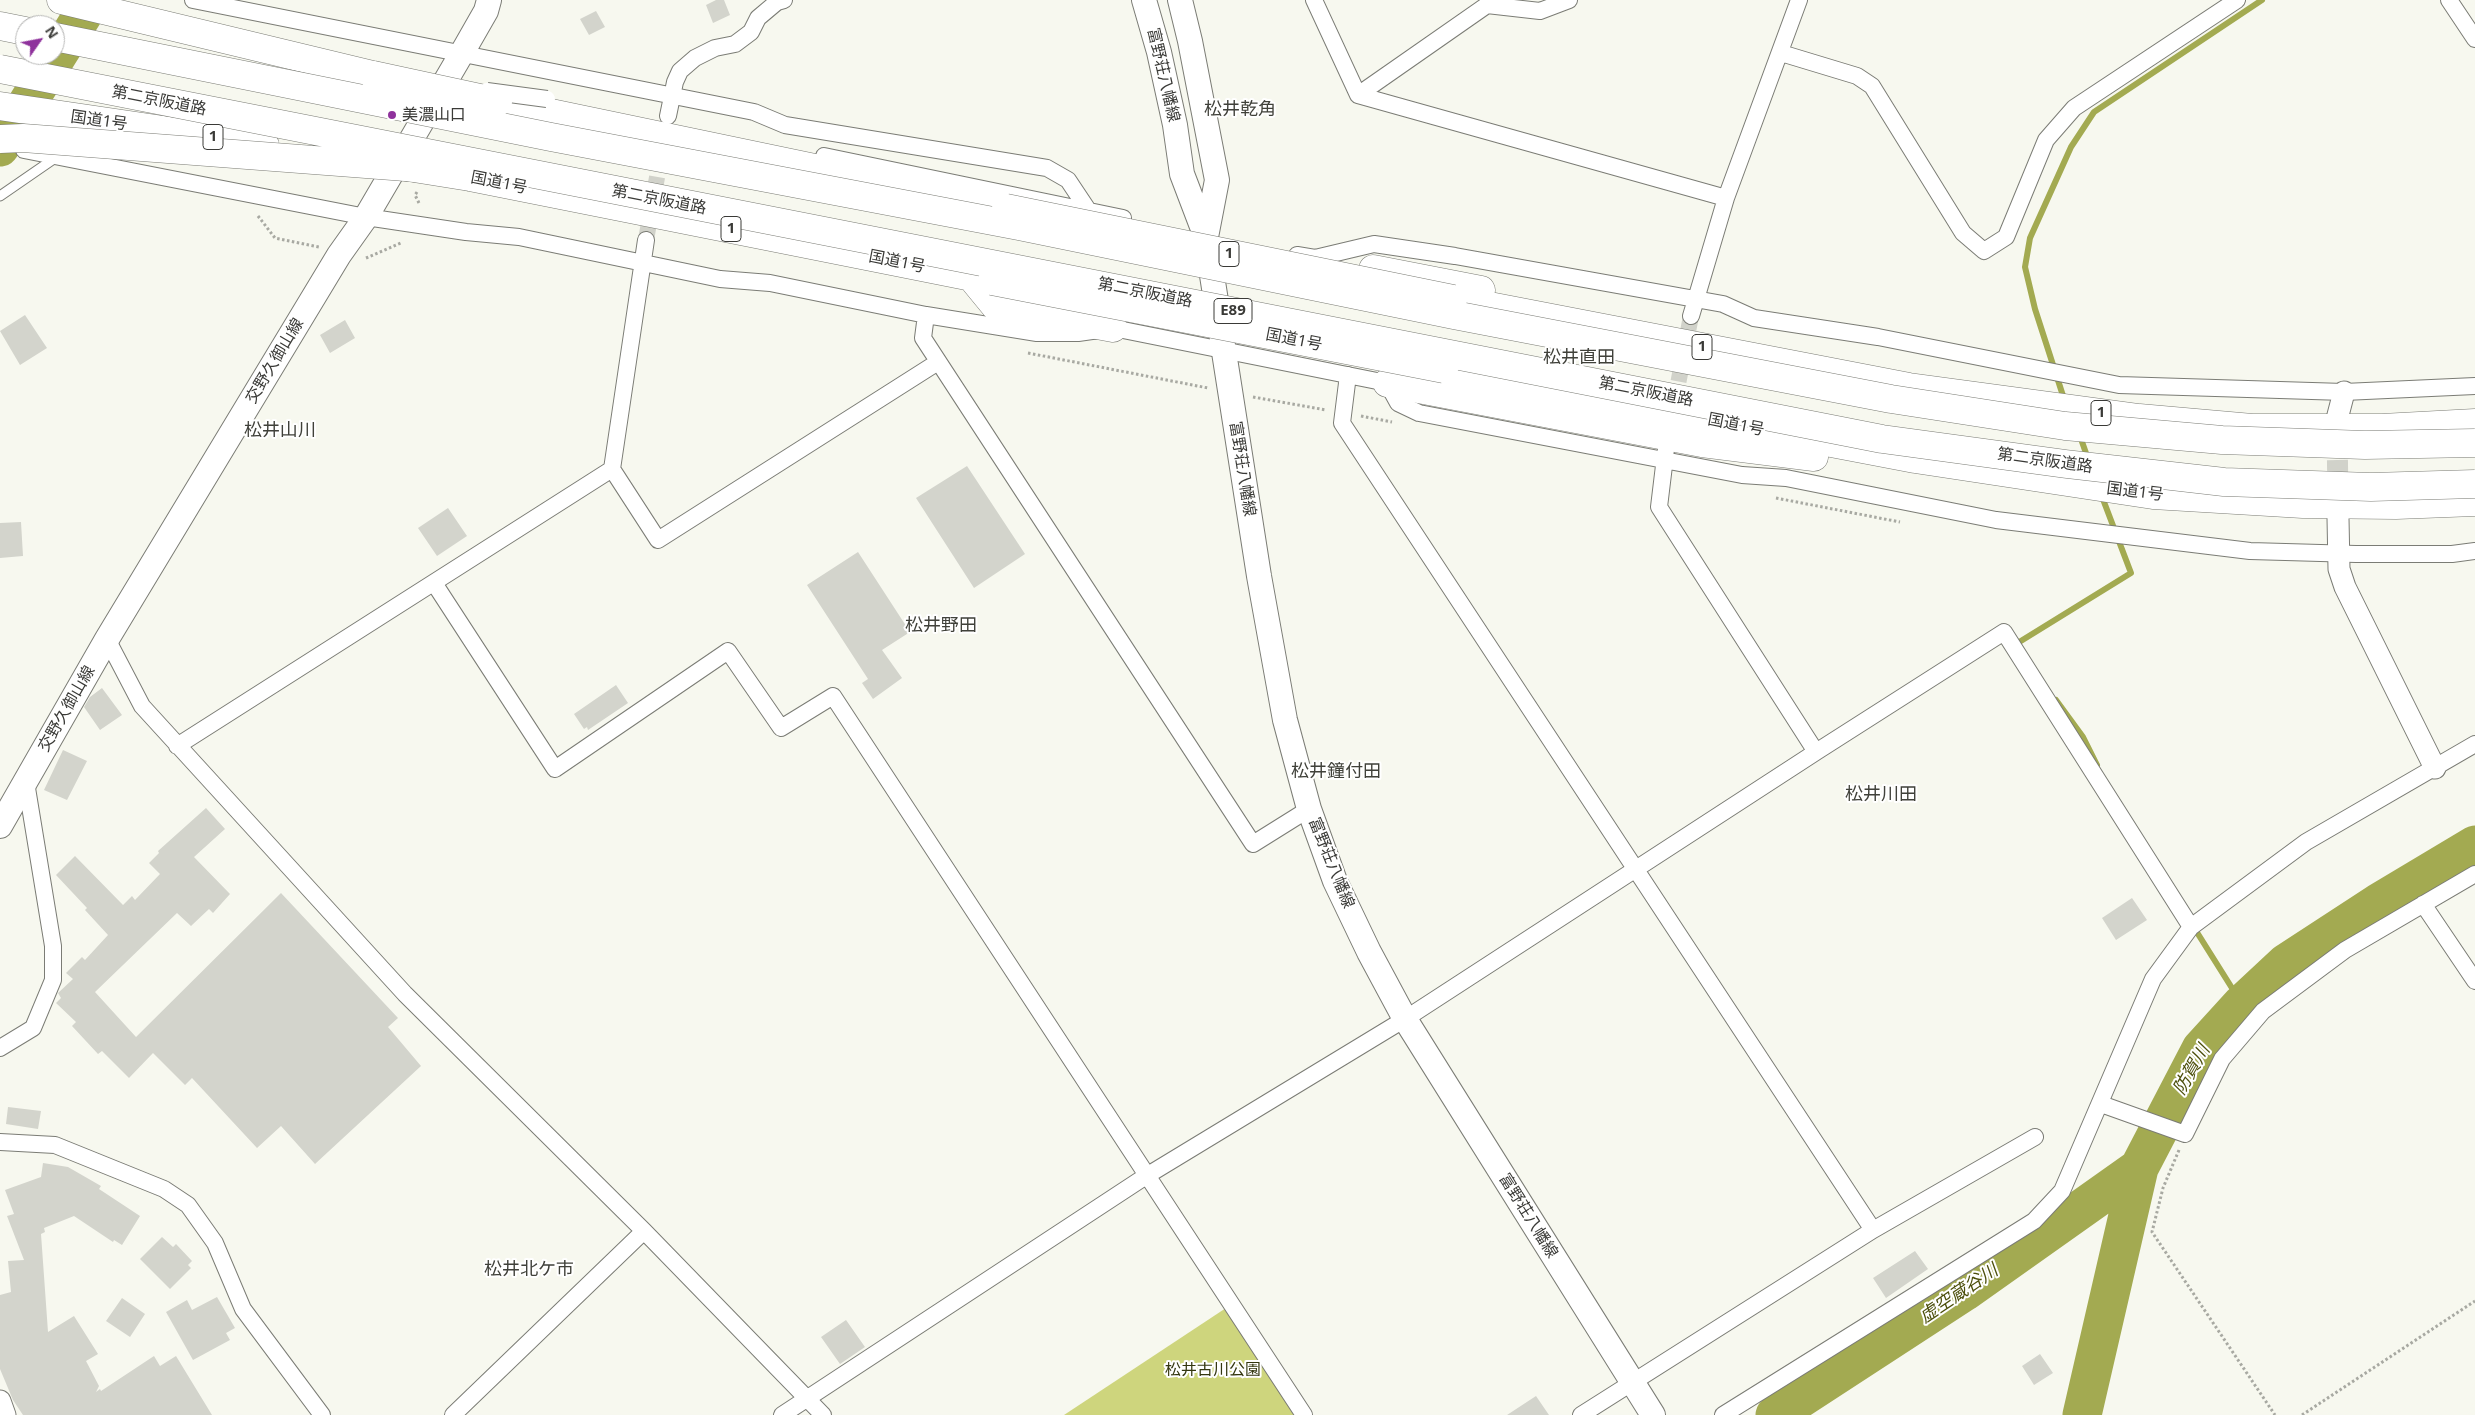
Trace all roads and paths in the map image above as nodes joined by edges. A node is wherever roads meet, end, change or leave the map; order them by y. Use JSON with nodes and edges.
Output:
{"nodes":[{"id":1,"x":63,"y":0,"type":"edge"},
{"id":2,"x":193,"y":0,"type":"edge"},
{"id":3,"x":489,"y":0,"type":"edge"},
{"id":4,"x":784,"y":0,"type":"edge"},
{"id":5,"x":1144,"y":0,"type":"edge"},
{"id":6,"x":1180,"y":0,"type":"edge"},
{"id":7,"x":1314,"y":0,"type":"edge"},
{"id":8,"x":1569,"y":0,"type":"edge"},
{"id":9,"x":1800,"y":0,"type":"edge"},
{"id":10,"x":2236,"y":0,"type":"edge"},
{"id":11,"x":2449,"y":0,"type":"edge"},
{"id":12,"x":0,"y":26,"type":"edge"},
{"id":13,"x":15,"y":29,"type":"edge"},
{"id":14,"x":65,"y":39,"type":"edge"},
{"id":15,"x":2475,"y":39,"type":"edge"},
{"id":16,"x":1781,"y":53,"type":"junction"},
{"id":17,"x":462,"y":54,"type":"junction"},
{"id":18,"x":0,"y":69,"type":"edge"},
{"id":19,"x":373,"y":75,"type":"junction"},
{"id":20,"x":1358,"y":95,"type":"junction"},
{"id":21,"x":673,"y":96,"type":"junction"},
{"id":22,"x":0,"y":106,"type":"edge"},
{"id":23,"x":668,"y":116,"type":"dead end"},
{"id":24,"x":0,"y":139,"type":"edge"},
{"id":25,"x":0,"y":146,"type":"edge"},
{"id":26,"x":59,"y":156,"type":"junction"},
{"id":27,"x":543,"y":177,"type":"junction"},
{"id":28,"x":0,"y":196,"type":"edge"},
{"id":29,"x":1726,"y":198,"type":"junction"},
{"id":30,"x":1088,"y":210,"type":"junction"},
{"id":31,"x":366,"y":217,"type":"junction"},
{"id":32,"x":1206,"y":237,"type":"junction"},
{"id":33,"x":646,"y":240,"type":"tunnel mouth"},
{"id":34,"x":1315,"y":258,"type":"junction"},
{"id":35,"x":643,"y":262,"type":"junction"},
{"id":36,"x":982,"y":279,"type":"junction"},
{"id":37,"x":1696,"y":300,"type":"junction"},
{"id":38,"x":926,"y":315,"type":"junction"},
{"id":39,"x":1691,"y":316,"type":"tunnel mouth"},
{"id":40,"x":1113,"y":328,"type":"junction"},
{"id":41,"x":1224,"y":350,"type":"junction"},
{"id":42,"x":938,"y":362,"type":"junction"},
{"id":43,"x":1348,"y":375,"type":"junction"},
{"id":44,"x":1387,"y":383,"type":"junction"},
{"id":45,"x":2475,"y":386,"type":"edge"},
{"id":46,"x":2344,"y":392,"type":"junction"},
{"id":47,"x":1951,"y":393,"type":"junction"},
{"id":48,"x":2337,"y":419,"type":"tunnel mouth"},
{"id":49,"x":2475,"y":423,"type":"edge"},
{"id":50,"x":2475,"y":443,"type":"edge"},
{"id":51,"x":1666,"y":452,"type":"junction"},
{"id":52,"x":1915,"y":460,"type":"junction"},
{"id":53,"x":612,"y":469,"type":"junction"},
{"id":54,"x":2475,"y":484,"type":"edge"},
{"id":55,"x":2475,"y":502,"type":"edge"},
{"id":56,"x":2338,"y":518,"type":"tunnel mouth"},
{"id":57,"x":2475,"y":551,"type":"edge"},
{"id":58,"x":2338,"y":554,"type":"junction"},
{"id":59,"x":434,"y":583,"type":"junction"},
{"id":60,"x":106,"y":639,"type":"junction"},
{"id":61,"x":2475,"y":744,"type":"edge"},
{"id":62,"x":177,"y":746,"type":"junction"},
{"id":63,"x":1816,"y":752,"type":"junction"},
{"id":64,"x":2435,"y":768,"type":"junction"},
{"id":65,"x":26,"y":782,"type":"junction"},
{"id":66,"x":1309,"y":809,"type":"junction"},
{"id":67,"x":0,"y":826,"type":"edge"},
{"id":68,"x":1637,"y":868,"type":"junction"},
{"id":69,"x":2475,"y":874,"type":"edge"},
{"id":70,"x":2423,"y":904,"type":"junction"},
{"id":71,"x":2191,"y":927,"type":"junction"},
{"id":72,"x":2475,"y":981,"type":"edge"},
{"id":73,"x":1405,"y":1019,"type":"junction"},
{"id":74,"x":0,"y":1048,"type":"edge"},
{"id":75,"x":2101,"y":1104,"type":"junction"},
{"id":76,"x":2186,"y":1134,"type":"junction"},
{"id":77,"x":2035,"y":1137,"type":"dead end"},
{"id":78,"x":0,"y":1142,"type":"edge"},
{"id":79,"x":1148,"y":1175,"type":"junction"},
{"id":80,"x":1874,"y":1230,"type":"junction"},
{"id":81,"x":644,"y":1231,"type":"junction"},
{"id":82,"x":2475,"y":1301,"type":"edge"},
{"id":83,"x":1633,"y":1382,"type":"junction"},
{"id":84,"x":807,"y":1398,"type":"junction"},
{"id":85,"x":0,"y":1402,"type":"edge"},
{"id":86,"x":5,"y":1415,"type":"edge"},
{"id":87,"x":322,"y":1415,"type":"edge"},
{"id":88,"x":453,"y":1415,"type":"edge"},
{"id":89,"x":782,"y":1415,"type":"edge"},
{"id":90,"x":822,"y":1415,"type":"edge"},
{"id":91,"x":1304,"y":1415,"type":"edge"},
{"id":92,"x":1581,"y":1415,"type":"edge"},
{"id":93,"x":1653,"y":1415,"type":"edge"},
{"id":94,"x":1722,"y":1415,"type":"edge"},
{"id":95,"x":2275,"y":1415,"type":"edge"},
{"id":96,"x":2302,"y":1415,"type":"edge"}],
"edges":[{"from":1,"to":19,"type":"highway","number":"1"},
{"from":2,"to":17,"type":"street"},
{"from":3,"to":17,"type":"main road","name":"交野久御山線"},
{"from":4,"to":21,"type":"street"},
{"from":5,"to":32,"type":"main road","name":"富野荘八幡線"},
{"from":6,"to":32,"type":"main road","name":"富野荘八幡線"},
{"from":7,"to":20,"type":"street"},
{"from":8,"to":20,"type":"street"},
{"from":9,"to":16,"type":"street"},
{"from":10,"to":16,"type":"street"},
{"from":11,"to":15,"type":"street"},
{"from":12,"to":13,"type":"highway"},
{"from":14,"to":50,"type":"highway","number":"E89","bridge":true},
{"from":16,"to":29,"type":"street"},
{"from":17,"to":21,"type":"street"},
{"from":17,"to":31,"type":"main road","name":"交野久御山線"},
{"from":18,"to":27,"type":"highway","name":"第二京阪道路","number":"E89","bridge":true},
{"from":19,"to":30,"type":"street","bridge":true},
{"from":19,"to":47,"type":"highway","number":"1","bridge":true},
{"from":20,"to":29,"type":"street"},
{"from":21,"to":23,"type":"street"},
{"from":21,"to":30,"type":"street"},
{"from":22,"to":36,"type":"highway","name":"国道1号","number":"1","bridge":true},
{"from":24,"to":27,"type":"highway","bridge":true},
{"from":25,"to":26,"type":"street"},
{"from":26,"to":28,"type":"lane"},
{"from":26,"to":31,"type":"street"},
{"from":27,"to":54,"type":"highway","name":"第二京阪道路","number":"E89","bridge":true},
{"from":29,"to":37,"type":"street"},
{"from":30,"to":32,"type":"street"},
{"from":31,"to":35,"type":"street"},
{"from":31,"to":60,"type":"main road","name":"交野久御山線"},
{"from":32,"to":34,"type":"street"},
{"from":32,"to":41,"type":"main road","name":"富野荘八幡線"},
{"from":33,"to":35,"type":"street"},
{"from":34,"to":37,"type":"street"},
{"from":34,"to":47,"type":"highway"},
{"from":35,"to":38,"type":"street"},
{"from":35,"to":53,"type":"street"},
{"from":36,"to":40,"type":"highway"},
{"from":36,"to":52,"type":"highway","name":"国道1号","number":"1","bridge":true},
{"from":37,"to":39,"type":"street"},
{"from":37,"to":46,"type":"street"},
{"from":38,"to":40,"type":"street"},
{"from":38,"to":42,"type":"street"},
{"from":40,"to":41,"type":"street"},
{"from":41,"to":43,"type":"street"},
{"from":41,"to":66,"type":"main road","name":"富野荘八幡線"},
{"from":42,"to":53,"type":"street"},
{"from":42,"to":66,"type":"street"},
{"from":43,"to":44,"type":"street"},
{"from":43,"to":68,"type":"street"},
{"from":44,"to":51,"type":"street"},
{"from":44,"to":52,"type":"highway"},
{"from":45,"to":46,"type":"street"},
{"from":46,"to":48,"type":"street"},
{"from":47,"to":49,"type":"highway","number":"1"},
{"from":51,"to":58,"type":"street"},
{"from":51,"to":63,"type":"street"},
{"from":52,"to":55,"type":"highway","name":"国道1号","number":"1"},
{"from":53,"to":59,"type":"street"},
{"from":56,"to":58,"type":"street"},
{"from":57,"to":58,"type":"street"},
{"from":58,"to":64,"type":"street"},
{"from":59,"to":62,"type":"street"},
{"from":59,"to":79,"type":"street"},
{"from":60,"to":62,"type":"street"},
{"from":60,"to":65,"type":"main road","name":"交野久御山線"},
{"from":61,"to":64,"type":"street"},
{"from":62,"to":81,"type":"street"},
{"from":63,"to":68,"type":"street"},
{"from":63,"to":71,"type":"street"},
{"from":64,"to":71,"type":"street"},
{"from":65,"to":67,"type":"main road","name":"交野久御山線"},
{"from":65,"to":74,"type":"street"},
{"from":66,"to":73,"type":"main road","name":"富野荘八幡線"},
{"from":68,"to":73,"type":"street"},
{"from":68,"to":80,"type":"street"},
{"from":69,"to":70,"type":"street"},
{"from":70,"to":72,"type":"street"},
{"from":70,"to":76,"type":"street"},
{"from":71,"to":75,"type":"street"},
{"from":73,"to":79,"type":"street"},
{"from":73,"to":83,"type":"main road","name":"富野荘八幡線"},
{"from":75,"to":76,"type":"street"},
{"from":75,"to":94,"type":"street"},
{"from":76,"to":95,"type":"path"},
{"from":77,"to":80,"type":"street"},
{"from":78,"to":87,"type":"street"},
{"from":79,"to":84,"type":"street"},
{"from":79,"to":91,"type":"street"},
{"from":80,"to":83,"type":"street"},
{"from":81,"to":84,"type":"street"},
{"from":81,"to":88,"type":"street"},
{"from":82,"to":96,"type":"path"},
{"from":83,"to":92,"type":"street"},
{"from":83,"to":93,"type":"main road","name":"富野荘八幡線"},
{"from":84,"to":89,"type":"street"},
{"from":84,"to":90,"type":"street"},
{"from":85,"to":86,"type":"street"}]}
